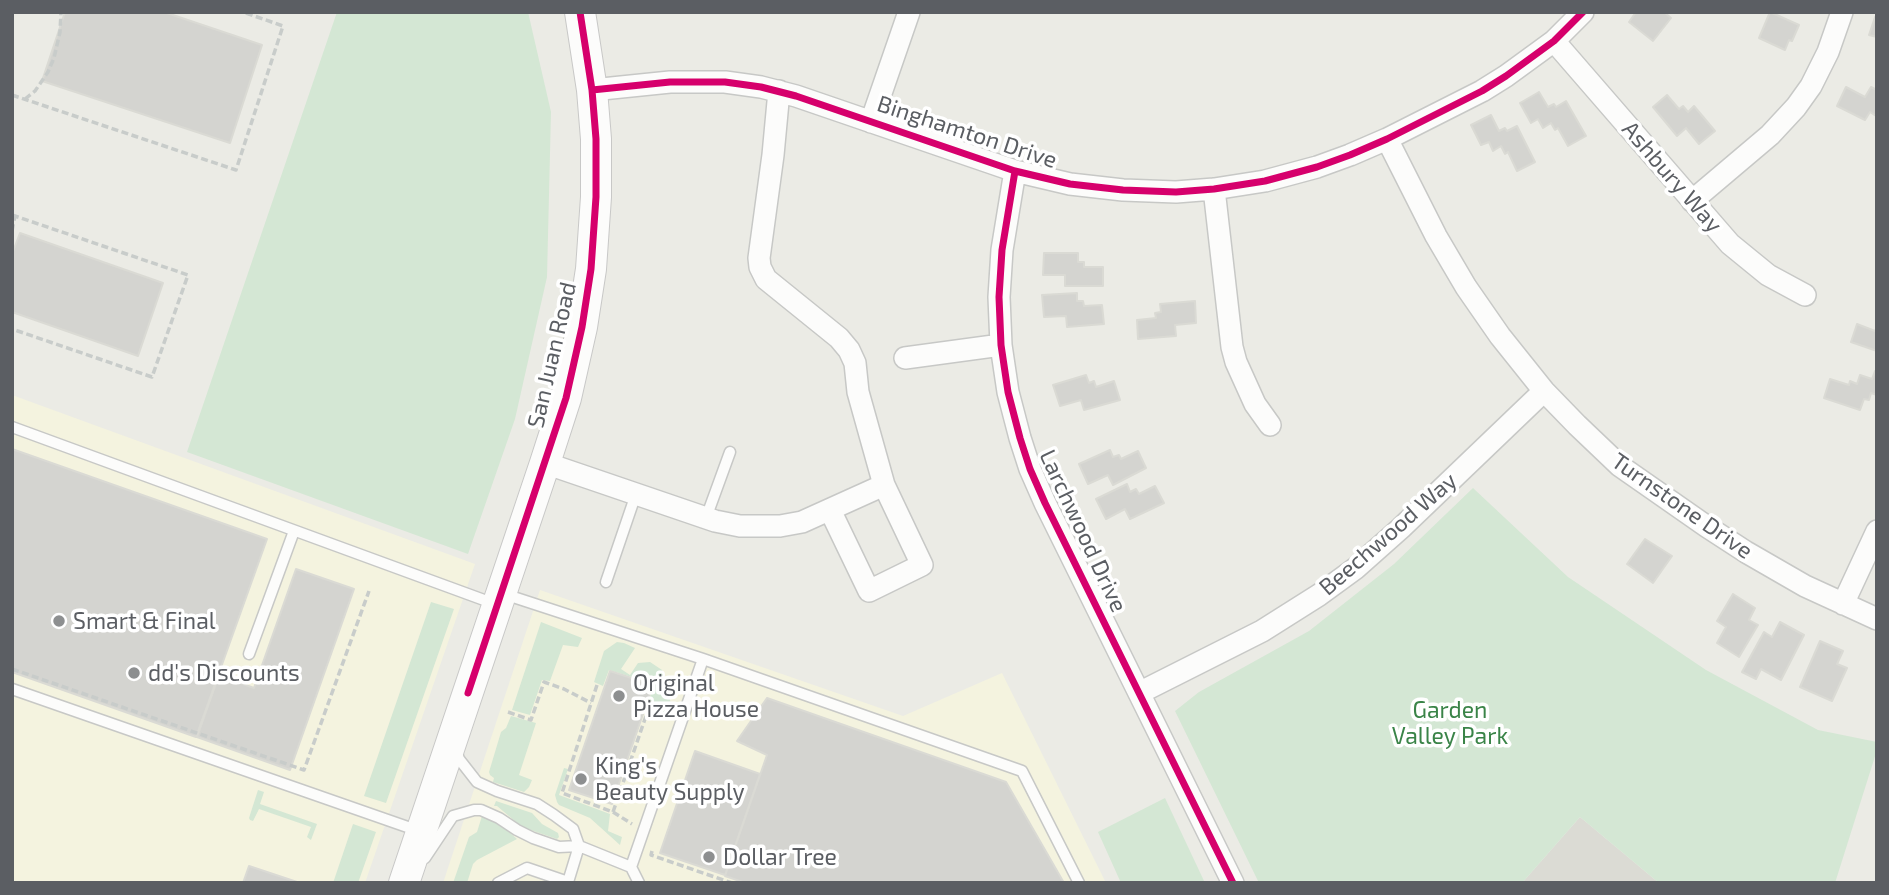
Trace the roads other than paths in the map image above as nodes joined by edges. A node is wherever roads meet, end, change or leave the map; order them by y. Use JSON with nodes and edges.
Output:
{"nodes":[{"id":1,"x":580,"y":12,"type":"edge"},
{"id":2,"x":909,"y":12,"type":"edge"},
{"id":3,"x":1583,"y":12,"type":"edge"},
{"id":4,"x":1842,"y":12,"type":"edge"},
{"id":5,"x":1554,"y":41,"type":"junction"},
{"id":6,"x":592,"y":90,"type":"junction"},
{"id":7,"x":779,"y":92,"type":"junction"},
{"id":8,"x":871,"y":122,"type":"junction"},
{"id":9,"x":1387,"y":139,"type":"junction"},
{"id":10,"x":1015,"y":171,"type":"junction"},
{"id":11,"x":1214,"y":189,"type":"junction"},
{"id":12,"x":1692,"y":201,"type":"junction"},
{"id":13,"x":1805,"y":295,"type":"dead end"},
{"id":14,"x":1001,"y":345,"type":"junction"},
{"id":15,"x":905,"y":358,"type":"dead end"},
{"id":16,"x":1544,"y":391,"type":"junction"},
{"id":17,"x":1270,"y":425,"type":"dead end"},
{"id":18,"x":12,"y":427,"type":"edge"},
{"id":19,"x":730,"y":452,"type":"dead end"},
{"id":20,"x":545,"y":463,"type":"junction"},
{"id":21,"x":884,"y":485,"type":"junction"},
{"id":22,"x":635,"y":494,"type":"junction"},
{"id":23,"x":830,"y":510,"type":"junction"},
{"id":24,"x":706,"y":518,"type":"junction"},
{"id":25,"x":294,"y":531,"type":"junction"},
{"id":26,"x":1877,"y":531,"type":"edge"},
{"id":27,"x":606,"y":582,"type":"dead end"},
{"id":28,"x":499,"y":599,"type":"junction"},
{"id":29,"x":1843,"y":604,"type":"junction"},
{"id":30,"x":1877,"y":619,"type":"edge"},
{"id":31,"x":249,"y":654,"type":"dead end"},
{"id":32,"x":703,"y":659,"type":"junction"},
{"id":33,"x":12,"y":689,"type":"edge"},
{"id":34,"x":1139,"y":693,"type":"junction"},
{"id":35,"x":452,"y":740,"type":"junction"},
{"id":36,"x":421,"y":832,"type":"junction"},
{"id":37,"x":579,"y":846,"type":"junction"},
{"id":38,"x":631,"y":867,"type":"junction"},
{"id":39,"x":404,"y":883,"type":"edge"},
{"id":40,"x":410,"y":883,"type":"edge"},
{"id":41,"x":498,"y":883,"type":"edge"},
{"id":42,"x":639,"y":883,"type":"edge"},
{"id":43,"x":1079,"y":883,"type":"edge"},
{"id":44,"x":1233,"y":883,"type":"edge"}],
"edges":[{"from":1,"to":6,"type":"main road","name":"San Juan Road"},
{"from":2,"to":8,"type":"street"},
{"from":3,"to":5,"type":"street","name":"Binghamton Drive"},
{"from":4,"to":12,"type":"street"},
{"from":5,"to":9,"type":"street","name":"Binghamton Drive"},
{"from":5,"to":12,"type":"street","name":"Ashbury Way"},
{"from":6,"to":7,"type":"street","name":"Binghamton Drive"},
{"from":6,"to":20,"type":"main road","name":"San Juan Road"},
{"from":7,"to":8,"type":"street","name":"Binghamton Drive"},
{"from":7,"to":21,"type":"street"},
{"from":8,"to":10,"type":"street","name":"Binghamton Drive"},
{"from":9,"to":11,"type":"street","name":"Binghamton Drive"},
{"from":9,"to":16,"type":"street","name":"Turnstone Drive"},
{"from":10,"to":11,"type":"street","name":"Binghamton Drive"},
{"from":10,"to":14,"type":"street","name":"Larchwood Drive"},
{"from":11,"to":17,"type":"street"},
{"from":12,"to":13,"type":"street","name":"Ashbury Way"},
{"from":14,"to":15,"type":"street"},
{"from":14,"to":34,"type":"street","name":"Larchwood Drive"},
{"from":16,"to":29,"type":"street","name":"Turnstone Drive"},
{"from":16,"to":34,"type":"street","name":"Beechwood Way"},
{"from":18,"to":25,"type":"lane"},
{"from":19,"to":24,"type":"lane"},
{"from":20,"to":22,"type":"street"},
{"from":20,"to":28,"type":"main road","name":"San Juan Road"},
{"from":21,"to":23,"type":"street"},
{"from":21,"to":23,"type":"street"},
{"from":22,"to":24,"type":"street"},
{"from":22,"to":27,"type":"lane"},
{"from":23,"to":24,"type":"street"},
{"from":25,"to":28,"type":"lane"},
{"from":25,"to":31,"type":"lane"},
{"from":26,"to":29,"type":"street"},
{"from":28,"to":32,"type":"lane"},
{"from":28,"to":35,"type":"main road","name":"San Juan Road"},
{"from":29,"to":30,"type":"street","name":"Turnstone Drive"},
{"from":32,"to":38,"type":"lane"},
{"from":32,"to":43,"type":"lane"},
{"from":33,"to":36,"type":"lane"},
{"from":34,"to":44,"type":"street","name":"Larchwood Drive"},
{"from":35,"to":36,"type":"main road","name":"San Juan Road"},
{"from":35,"to":37,"type":"lane"},
{"from":36,"to":39,"type":"main road","name":"San Juan Road"},
{"from":37,"to":38,"type":"lane"},
{"from":37,"to":40,"type":"lane"},
{"from":37,"to":41,"type":"lane"},
{"from":38,"to":42,"type":"lane"}]}
